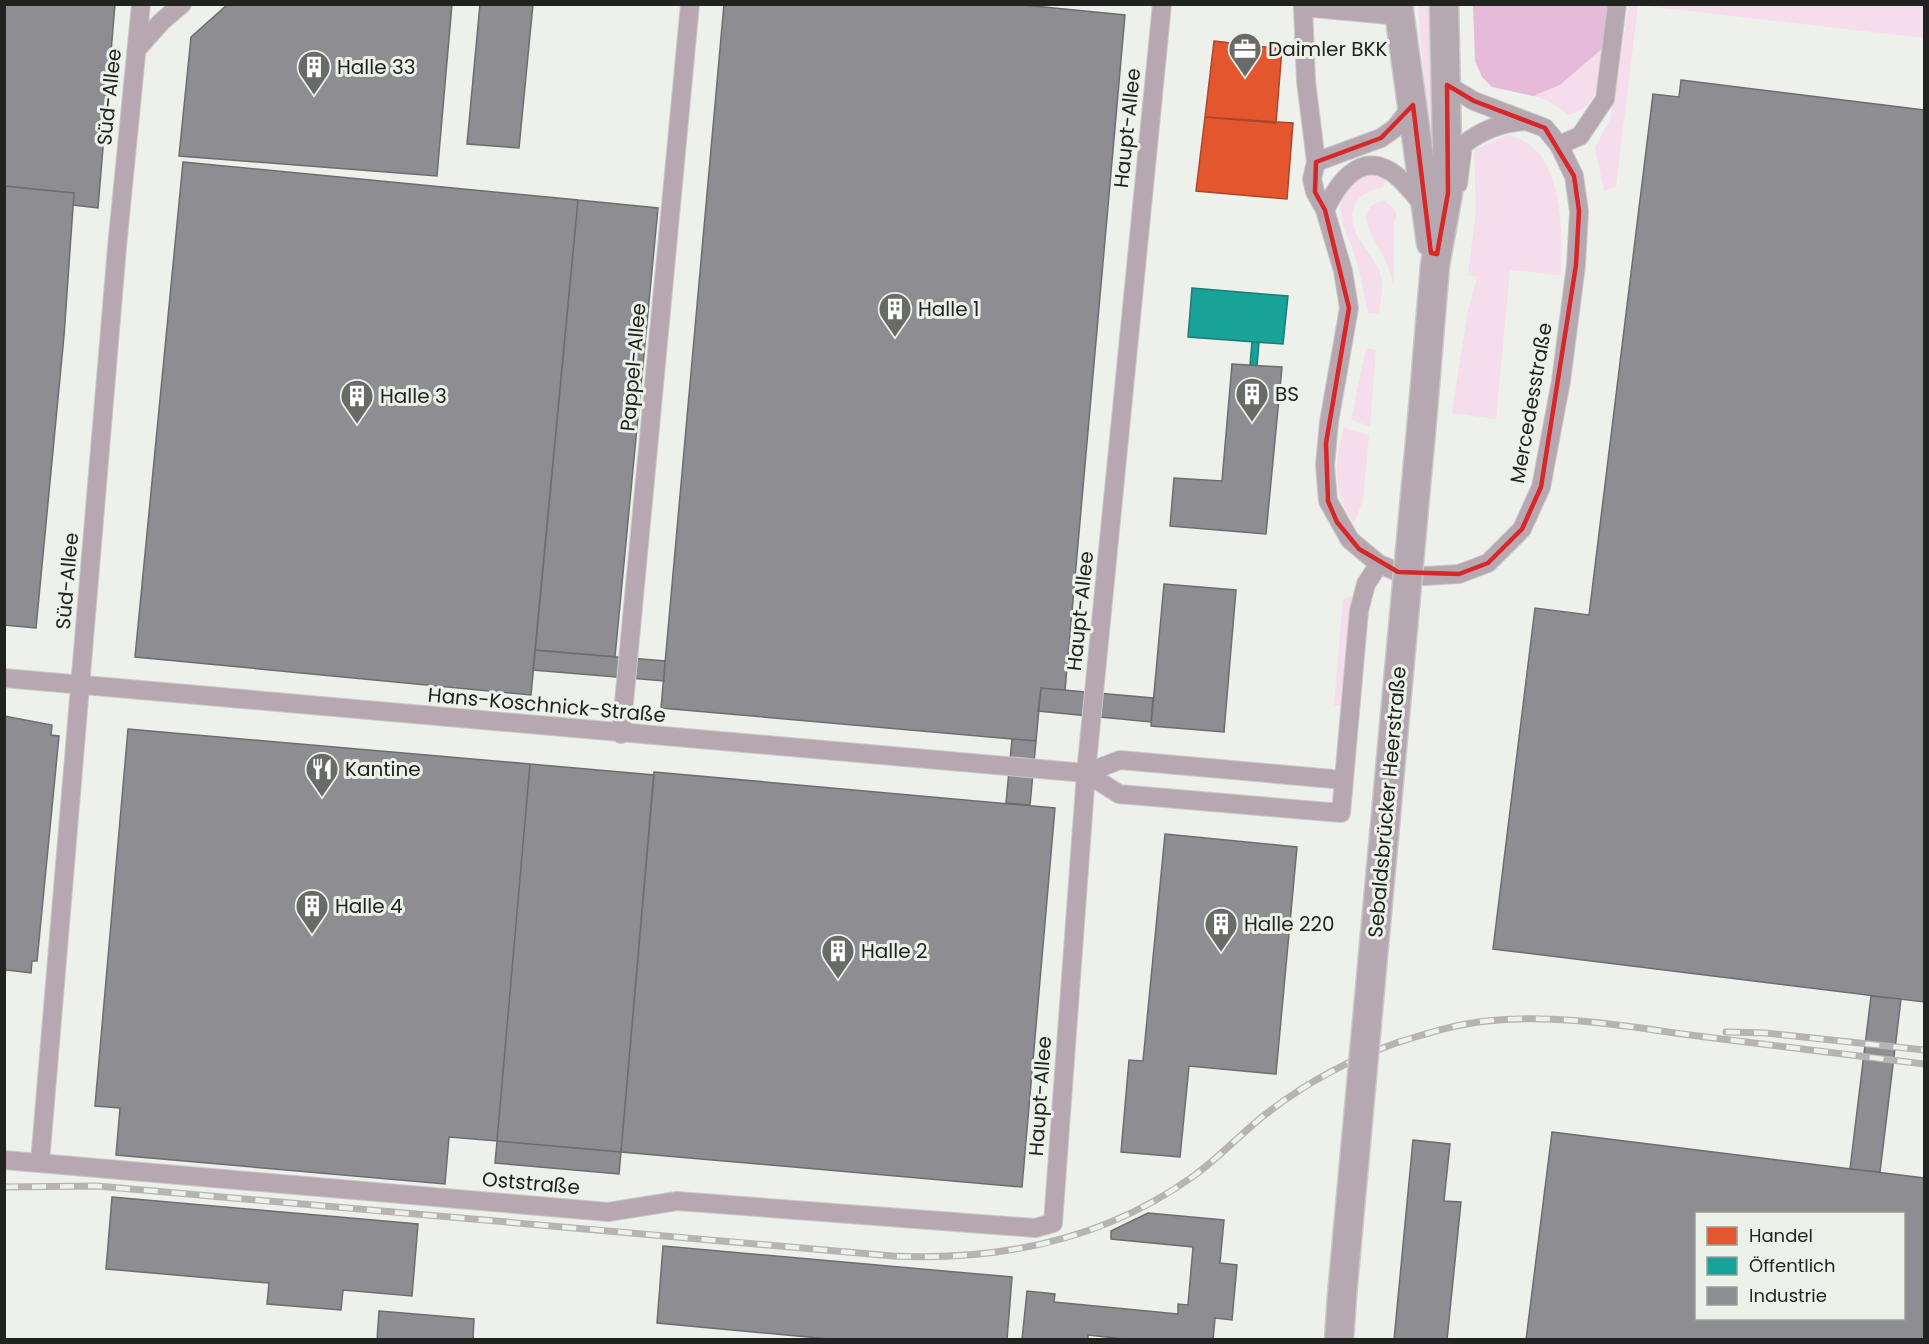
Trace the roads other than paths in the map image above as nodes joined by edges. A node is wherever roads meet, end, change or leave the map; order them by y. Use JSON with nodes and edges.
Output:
{"nodes":[{"id":1,"x":141,"y":4,"type":"edge"},
{"id":2,"x":182,"y":4,"type":"edge"},
{"id":3,"x":690,"y":4,"type":"edge"},
{"id":4,"x":1162,"y":4,"type":"edge"},
{"id":5,"x":1444,"y":4,"type":"edge"},
{"id":6,"x":1617,"y":4,"type":"edge"},
{"id":7,"x":1399,"y":10,"type":"edge"},
{"id":8,"x":137,"y":50,"type":"junction"},
{"id":9,"x":1447,"y":85,"type":"junction"},
{"id":10,"x":1413,"y":105,"type":"junction"},
{"id":11,"x":1530,"y":121,"type":"junction"},
{"id":12,"x":1559,"y":145,"type":"junction"},
{"id":13,"x":1316,"y":162,"type":"junction"},
{"id":14,"x":1437,"y":200,"type":"junction"},
{"id":15,"x":1325,"y":210,"type":"junction"},
{"id":16,"x":1379,"y":564,"type":"junction"},
{"id":17,"x":4,"y":678,"type":"edge"},
{"id":18,"x":81,"y":685,"type":"junction"},
{"id":19,"x":621,"y":734,"type":"junction"},
{"id":20,"x":1086,"y":773,"type":"junction"},
{"id":21,"x":1344,"y":780,"type":"junction"},
{"id":22,"x":4,"y":1160,"type":"edge"},
{"id":23,"x":40,"y":1162,"type":"junction"},
{"id":24,"x":1053,"y":1223,"type":"joint"},
{"id":25,"x":1339,"y":1340,"type":"edge"}],
"edges":[{"from":1,"to":8,"type":"street","name":"Süd-Allee"},
{"from":2,"to":8,"type":"street"},
{"from":3,"to":19,"type":"street","name":"Pappel-Allee"},
{"from":4,"to":20,"type":"street","name":"Haupt-Allee"},
{"from":5,"to":9,"type":"main road","name":"Sebaldsbrücker Heerstraße"},
{"from":6,"to":12,"type":"street"},
{"from":7,"to":10,"type":"main road","name":"Sebaldsbrücker Heerstraße"},
{"from":7,"to":13,"type":"street","name":"Mercedesstraße"},
{"from":8,"to":18,"type":"street","name":"Süd-Allee"},
{"from":9,"to":11,"type":"street","name":"Mercedesstraße"},
{"from":9,"to":14,"type":"main road","name":"Sebaldsbrücker Heerstraße"},
{"from":10,"to":13,"type":"street"},
{"from":10,"to":14,"type":"main road","name":"Sebaldsbrücker Heerstraße"},
{"from":11,"to":12,"type":"street","name":"Mercedesstraße"},
{"from":11,"to":14,"type":"street"},
{"from":12,"to":16,"type":"street","name":"Mercedesstraße"},
{"from":13,"to":15,"type":"street","name":"Mercedesstraße"},
{"from":14,"to":15,"type":"street"},
{"from":14,"to":25,"type":"main road","name":"Sebaldsbrücker Heerstraße","bridge":true},
{"from":15,"to":16,"type":"street","name":"Mercedesstraße"},
{"from":16,"to":21,"type":"street"},
{"from":17,"to":18,"type":"street","name":"Hans-Koschnick-Straße"},
{"from":18,"to":19,"type":"street","name":"Hans-Koschnick-Straße"},
{"from":18,"to":23,"type":"street","name":"Süd-Allee"},
{"from":19,"to":20,"type":"street","name":"Hans-Koschnick-Straße"},
{"from":20,"to":21,"type":"street","name":"Hans-Koschnick-Straße"},
{"from":20,"to":21,"type":"street","name":"Hans-Koschnick-Straße"},
{"from":20,"to":24,"type":"street","name":"Haupt-Allee"},
{"from":22,"to":23,"type":"street","name":"Oststraße"},
{"from":23,"to":24,"type":"street","name":"Oststraße"}]}
